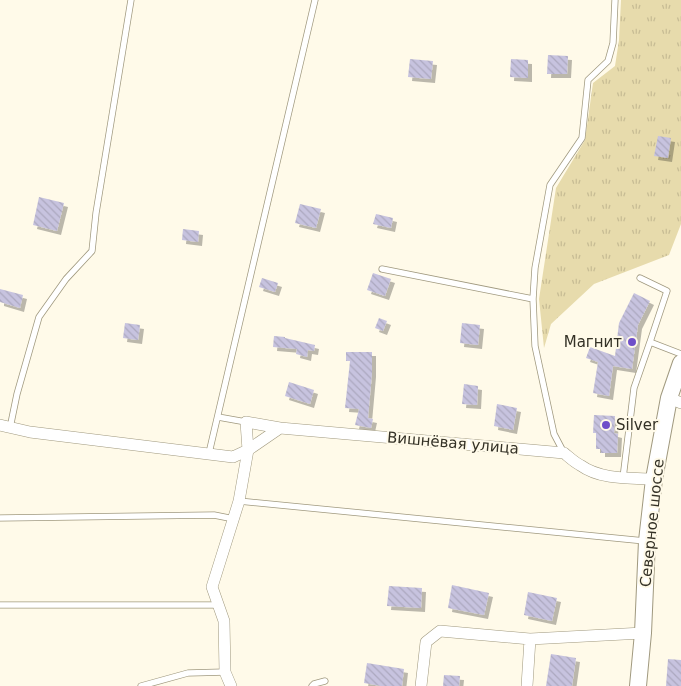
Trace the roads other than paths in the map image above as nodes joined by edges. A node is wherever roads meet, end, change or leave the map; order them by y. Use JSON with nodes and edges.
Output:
{"nodes":[{"id":1,"x":130,"y":0,"type":"edge"},
{"id":2,"x":315,"y":0,"type":"edge"},
{"id":3,"x":615,"y":0,"type":"edge"},
{"id":4,"x":382,"y":268,"type":"dead end"},
{"id":5,"x":640,"y":278,"type":"dead end"},
{"id":6,"x":533,"y":298,"type":"junction"},
{"id":7,"x":650,"y":342,"type":"junction"},
{"id":8,"x":681,"y":354,"type":"edge"},
{"id":9,"x":681,"y":362,"type":"edge"},
{"id":10,"x":675,"y":400,"type":"edge"},
{"id":11,"x":218,"y":416,"type":"junction"},
{"id":12,"x":246,"y":422,"type":"junction"},
{"id":13,"x":5,"y":426,"type":"edge"},
{"id":14,"x":280,"y":428,"type":"junction"},
{"id":15,"x":248,"y":450,"type":"junction"},
{"id":16,"x":564,"y":453,"type":"junction"},
{"id":17,"x":209,"y":454,"type":"junction"},
{"id":18,"x":623,"y":478,"type":"junction"},
{"id":19,"x":654,"y":479,"type":"junction"},
{"id":20,"x":239,"y":501,"type":"junction"},
{"id":21,"x":0,"y":518,"type":"edge"},
{"id":22,"x":234,"y":519,"type":"junction"},
{"id":23,"x":647,"y":541,"type":"junction"},
{"id":24,"x":218,"y":605,"type":"junction"},
{"id":25,"x":0,"y":606,"type":"edge"},
{"id":26,"x":642,"y":633,"type":"junction"},
{"id":27,"x":530,"y":639,"type":"junction"},
{"id":28,"x":225,"y":672,"type":"junction"},
{"id":29,"x":324,"y":681,"type":"dead end"},
{"id":30,"x":140,"y":686,"type":"edge"},
{"id":31,"x":231,"y":686,"type":"edge"},
{"id":32,"x":312,"y":686,"type":"edge"},
{"id":33,"x":421,"y":686,"type":"edge"},
{"id":34,"x":527,"y":686,"type":"edge"},
{"id":35,"x":638,"y":686,"type":"edge"}],
"edges":[{"from":1,"to":13,"type":"lane"},
{"from":2,"to":11,"type":"lane"},
{"from":3,"to":6,"type":"lane"},
{"from":4,"to":6,"type":"lane"},
{"from":5,"to":7,"type":"lane"},
{"from":6,"to":16,"type":"lane"},
{"from":7,"to":8,"type":"lane"},
{"from":7,"to":18,"type":"lane"},
{"from":9,"to":10,"type":"main road","name":"Северное шоссе"},
{"from":10,"to":19,"type":"main road","name":"Северное шоссе"},
{"from":11,"to":12,"type":"lane"},
{"from":11,"to":17,"type":"lane"},
{"from":12,"to":14,"type":"street","name":"Вишнёвая улица"},
{"from":12,"to":15,"type":"street"},
{"from":13,"to":17,"type":"street"},
{"from":14,"to":15,"type":"street"},
{"from":14,"to":16,"type":"street","name":"Вишнёвая улица"},
{"from":15,"to":17,"type":"street"},
{"from":15,"to":20,"type":"street"},
{"from":16,"to":18,"type":"street"},
{"from":18,"to":19,"type":"street"},
{"from":19,"to":23,"type":"main road","name":"Северное шоссе"},
{"from":20,"to":22,"type":"street"},
{"from":20,"to":23,"type":"lane"},
{"from":21,"to":22,"type":"lane"},
{"from":22,"to":24,"type":"street"},
{"from":23,"to":26,"type":"main road","name":"Северное шоссе"},
{"from":24,"to":25,"type":"lane"},
{"from":24,"to":28,"type":"street"},
{"from":26,"to":27,"type":"street"},
{"from":26,"to":35,"type":"main road","name":"Северное шоссе"},
{"from":27,"to":33,"type":"street"},
{"from":27,"to":34,"type":"street"},
{"from":28,"to":30,"type":"lane"},
{"from":28,"to":31,"type":"street"},
{"from":29,"to":32,"type":"lane"}]}
